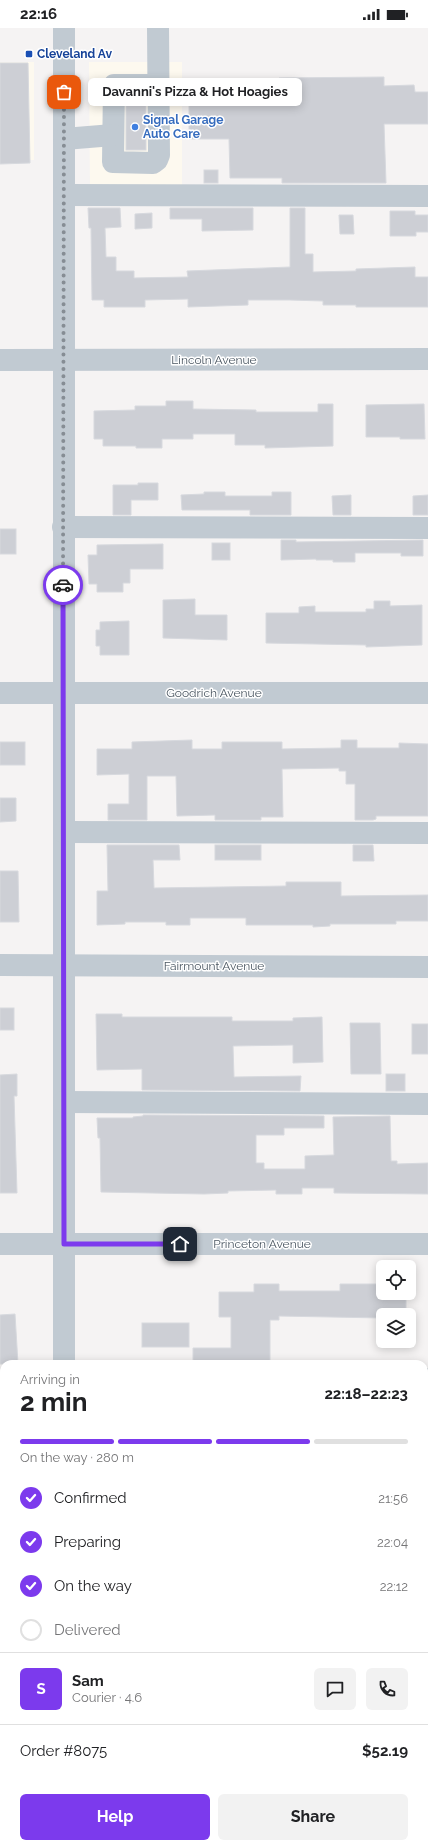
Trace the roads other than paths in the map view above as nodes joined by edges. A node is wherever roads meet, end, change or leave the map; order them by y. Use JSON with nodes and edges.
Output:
{"nodes":[{"id":1,"x":64,"y":28,"type":"edge"},
{"id":2,"x":158,"y":28,"type":"edge"},
{"id":3,"x":159,"y":85,"type":"junction"},
{"id":4,"x":113,"y":135,"type":"junction"},
{"id":5,"x":64,"y":138,"type":"junction"},
{"id":6,"x":64,"y":196,"type":"junction"},
{"id":7,"x":428,"y":196,"type":"edge"},
{"id":8,"x":0,"y":360,"type":"edge"},
{"id":9,"x":63,"y":360,"type":"junction"},
{"id":10,"x":428,"y":360,"type":"edge"},
{"id":11,"x":63,"y":527,"type":"junction"},
{"id":12,"x":428,"y":528,"type":"edge"},
{"id":13,"x":0,"y":693,"type":"edge"},
{"id":14,"x":428,"y":693,"type":"edge"},
{"id":15,"x":63,"y":694,"type":"junction"},
{"id":16,"x":64,"y":832,"type":"junction"},
{"id":17,"x":428,"y":833,"type":"edge"},
{"id":18,"x":0,"y":965,"type":"edge"},
{"id":19,"x":63,"y":966,"type":"junction"},
{"id":20,"x":428,"y":966,"type":"edge"},
{"id":21,"x":64,"y":1102,"type":"junction"},
{"id":22,"x":428,"y":1104,"type":"edge"},
{"id":23,"x":0,"y":1244,"type":"edge"},
{"id":24,"x":64,"y":1244,"type":"junction"},
{"id":25,"x":428,"y":1244,"type":"edge"},
{"id":26,"x":64,"y":1360,"type":"edge"}],
"edges":[{"from":1,"to":5,"type":"street"},
{"from":2,"to":3,"type":"street"},
{"from":3,"to":4,"type":"street"},
{"from":3,"to":4,"type":"street"},
{"from":4,"to":5,"type":"street"},
{"from":5,"to":6,"type":"street"},
{"from":6,"to":7,"type":"street"},
{"from":6,"to":9,"type":"street"},
{"from":8,"to":9,"type":"street","name":"Lincoln Avenue"},
{"from":9,"to":10,"type":"street","name":"Lincoln Avenue"},
{"from":9,"to":11,"type":"street"},
{"from":11,"to":12,"type":"street"},
{"from":11,"to":15,"type":"street"},
{"from":13,"to":15,"type":"street","name":"Goodrich Avenue"},
{"from":14,"to":15,"type":"street","name":"Goodrich Avenue"},
{"from":15,"to":16,"type":"street"},
{"from":16,"to":17,"type":"street"},
{"from":16,"to":19,"type":"street"},
{"from":18,"to":19,"type":"street","name":"Fairmount Avenue"},
{"from":19,"to":20,"type":"street","name":"Fairmount Avenue"},
{"from":19,"to":21,"type":"street"},
{"from":21,"to":22,"type":"street"},
{"from":21,"to":24,"type":"street"},
{"from":23,"to":24,"type":"street","name":"Princeton Avenue"},
{"from":24,"to":25,"type":"street","name":"Princeton Avenue"},
{"from":24,"to":26,"type":"street"}]}
